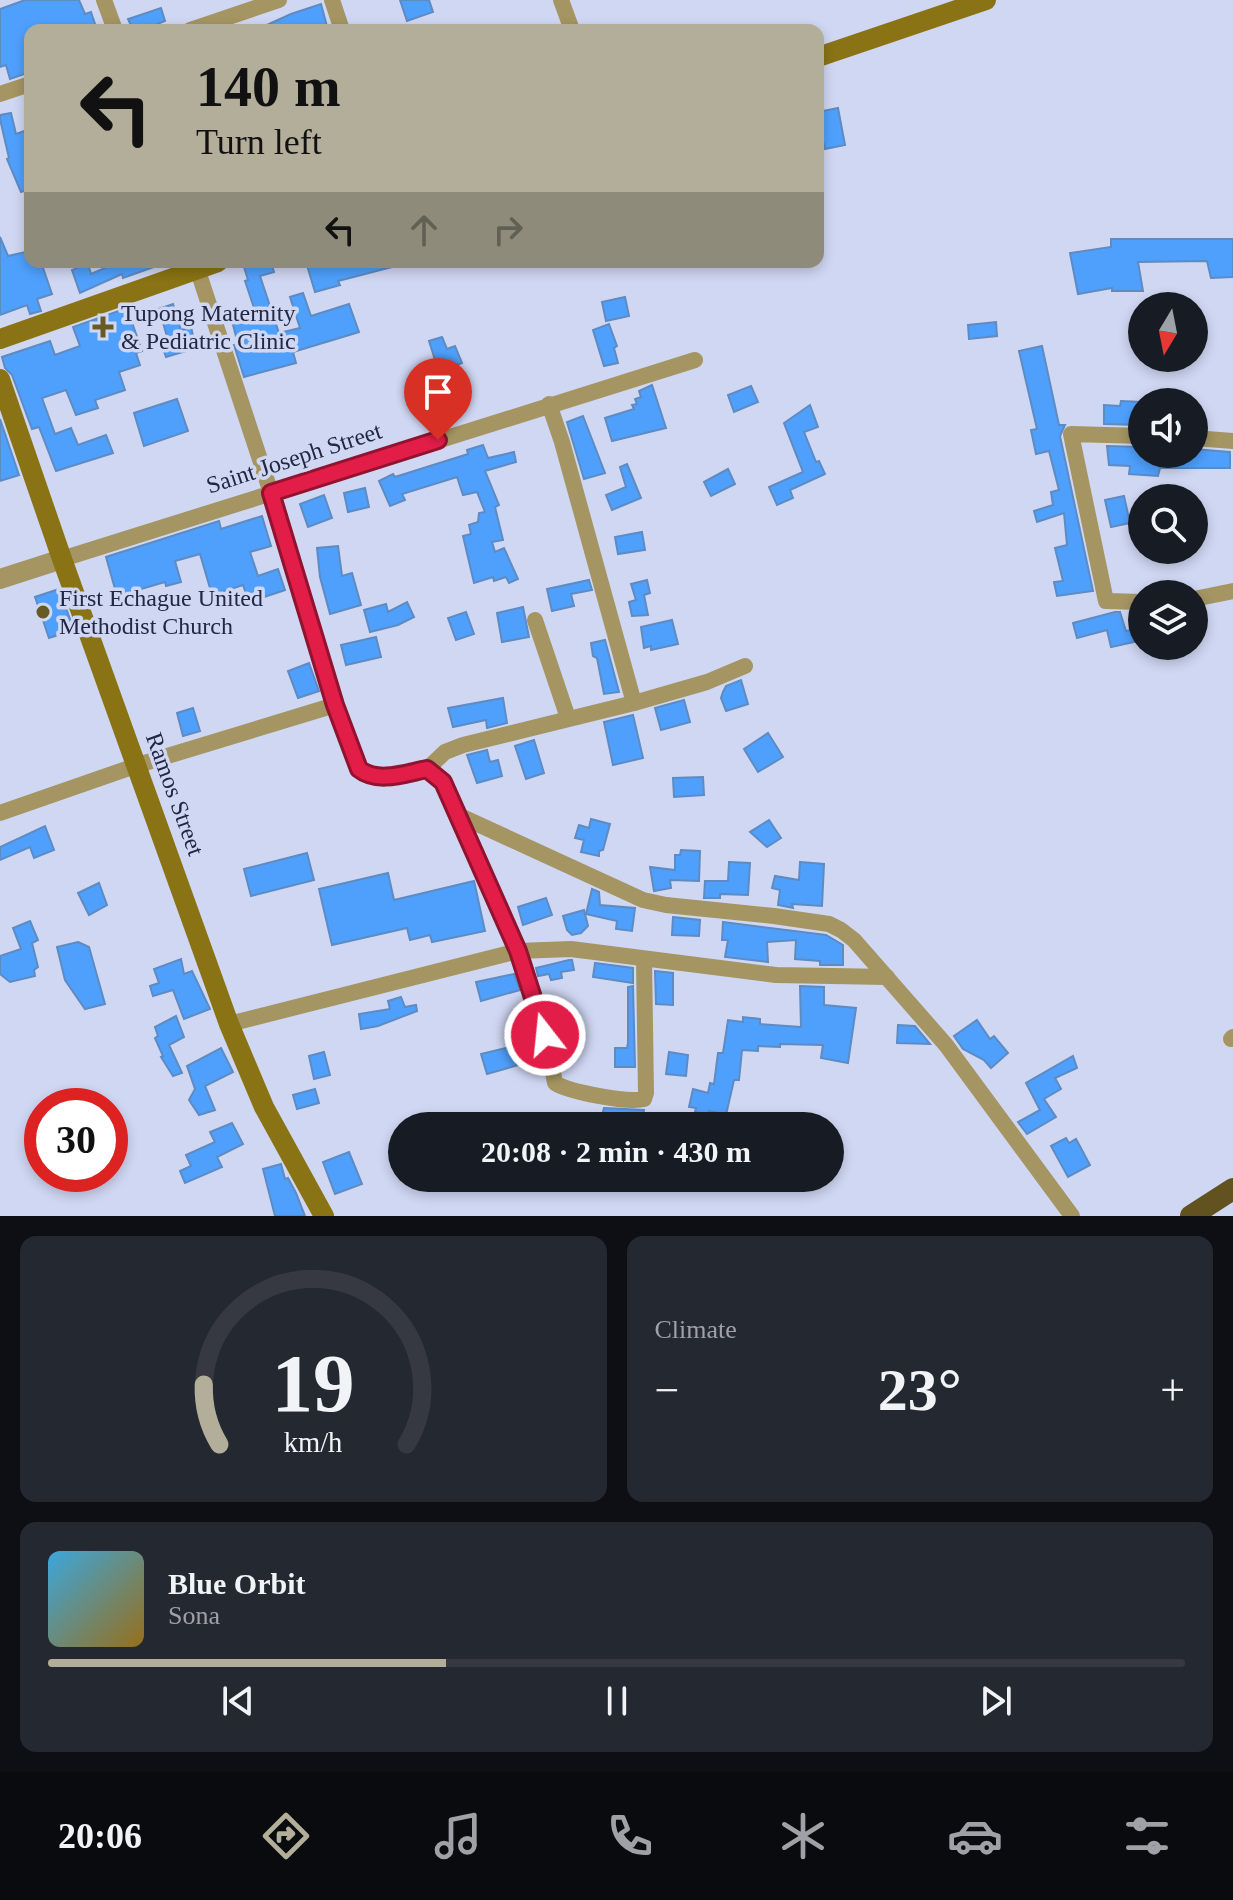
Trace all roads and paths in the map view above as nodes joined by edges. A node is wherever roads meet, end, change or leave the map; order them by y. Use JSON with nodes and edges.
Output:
{"nodes":[{"id":1,"x":104,"y":0,"type":"edge"},
{"id":2,"x":279,"y":0,"type":"edge"},
{"id":3,"x":332,"y":0,"type":"edge"},
{"id":4,"x":561,"y":0,"type":"edge"},
{"id":5,"x":986,"y":0,"type":"edge"},
{"id":6,"x":113,"y":24,"type":"edge"},
{"id":7,"x":208,"y":24,"type":"edge"},
{"id":8,"x":340,"y":24,"type":"edge"},
{"id":9,"x":570,"y":24,"type":"edge"},
{"id":10,"x":824,"y":55,"type":"edge"},
{"id":11,"x":24,"y":86,"type":"edge"},
{"id":12,"x":0,"y":94,"type":"edge"},
{"id":13,"x":191,"y":268,"type":"edge"},
{"id":14,"x":197,"y":268,"type":"edge"},
{"id":15,"x":0,"y":339,"type":"edge"},
{"id":16,"x":695,"y":360,"type":"dead end"},
{"id":17,"x":0,"y":379,"type":"edge"},
{"id":18,"x":549,"y":404,"type":"junction"},
{"id":19,"x":1128,"y":436,"type":"edge"},
{"id":20,"x":1208,"y":439,"type":"edge"},
{"id":21,"x":1233,"y":441,"type":"edge"},
{"id":22,"x":271,"y":493,"type":"junction"},
{"id":23,"x":62,"y":559,"type":"junction"},
{"id":24,"x":0,"y":579,"type":"edge"},
{"id":25,"x":1233,"y":591,"type":"edge"},
{"id":26,"x":1208,"y":596,"type":"edge"},
{"id":27,"x":1128,"y":602,"type":"edge"},
{"id":28,"x":535,"y":620,"type":"dead end"},
{"id":29,"x":745,"y":666,"type":"dead end"},
{"id":30,"x":634,"y":703,"type":"junction"},
{"id":31,"x":335,"y":705,"type":"junction"},
{"id":32,"x":568,"y":718,"type":"junction"},
{"id":33,"x":138,"y":765,"type":"junction"},
{"id":34,"x":427,"y":769,"type":"junction"},
{"id":35,"x":0,"y":813,"type":"edge"},
{"id":36,"x":458,"y":815,"type":"junction"},
{"id":37,"x":518,"y":951,"type":"junction"},
{"id":38,"x":644,"y":959,"type":"junction"},
{"id":39,"x":887,"y":977,"type":"junction"},
{"id":40,"x":229,"y":1024,"type":"junction"},
{"id":41,"x":1233,"y":1189,"type":"edge"},
{"id":42,"x":324,"y":1216,"type":"edge"},
{"id":43,"x":1072,"y":1216,"type":"edge"},
{"id":44,"x":1191,"y":1216,"type":"edge"}],
"edges":[{"from":1,"to":6,"type":"street"},
{"from":2,"to":7,"type":"street"},
{"from":3,"to":8,"type":"street"},
{"from":4,"to":9,"type":"street"},
{"from":5,"to":10,"type":"main road"},
{"from":11,"to":12,"type":"street"},
{"from":13,"to":15,"type":"main road"},
{"from":14,"to":22,"type":"street"},
{"from":16,"to":18,"type":"street","name":"Saint Joseph Street"},
{"from":17,"to":23,"type":"main road","name":"Ramos Street"},
{"from":18,"to":22,"type":"street","name":"Saint Joseph Street"},
{"from":18,"to":30,"type":"street"},
{"from":19,"to":27,"type":"street"},
{"from":20,"to":21,"type":"street"},
{"from":22,"to":23,"type":"street","name":"Saint Joseph Street"},
{"from":22,"to":31,"type":"street"},
{"from":23,"to":24,"type":"street","name":"Saint Joseph Street"},
{"from":23,"to":33,"type":"main road","name":"Ramos Street"},
{"from":25,"to":26,"type":"street"},
{"from":28,"to":32,"type":"street"},
{"from":29,"to":30,"type":"street"},
{"from":30,"to":32,"type":"street"},
{"from":31,"to":33,"type":"street"},
{"from":31,"to":34,"type":"street"},
{"from":32,"to":34,"type":"street"},
{"from":33,"to":35,"type":"street"},
{"from":33,"to":40,"type":"main road","name":"Ramos Street"},
{"from":34,"to":36,"type":"street"},
{"from":36,"to":37,"type":"street"},
{"from":36,"to":39,"type":"street"},
{"from":37,"to":38,"type":"street"},
{"from":37,"to":38,"type":"street"},
{"from":37,"to":40,"type":"street"},
{"from":38,"to":39,"type":"street"},
{"from":39,"to":43,"type":"street"},
{"from":40,"to":42,"type":"main road","name":"Ramos Street"},
{"from":41,"to":44,"type":"highway"}]}
